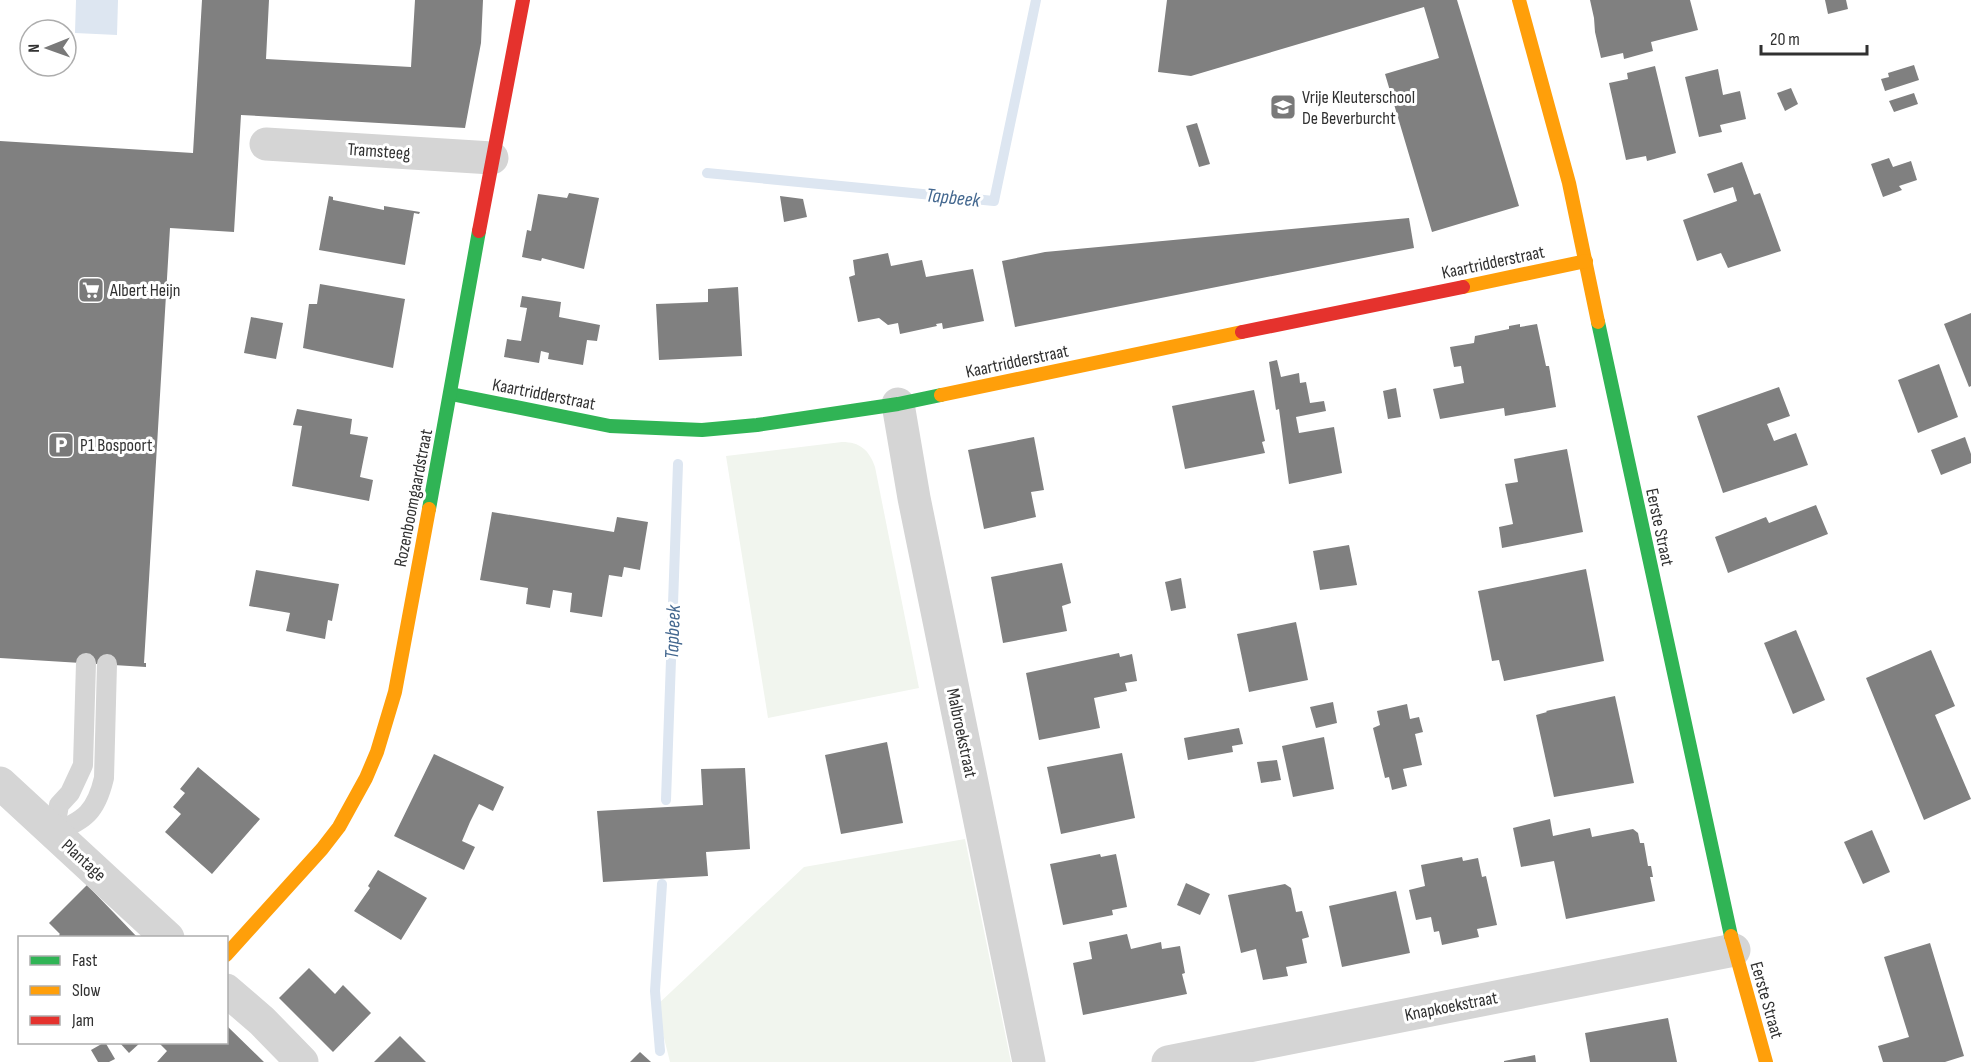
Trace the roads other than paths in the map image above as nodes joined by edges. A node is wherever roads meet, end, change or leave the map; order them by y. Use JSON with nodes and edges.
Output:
{"nodes":[{"id":1,"x":523,"y":0,"type":"edge"},
{"id":2,"x":1519,"y":0,"type":"edge"},
{"id":3,"x":266,"y":144,"type":"dead end"},
{"id":4,"x":492,"y":158,"type":"junction"},
{"id":5,"x":1586,"y":261,"type":"junction"},
{"id":6,"x":451,"y":394,"type":"junction"},
{"id":7,"x":898,"y":404,"type":"junction"},
{"id":8,"x":86,"y":663,"type":"dead end"},
{"id":9,"x":107,"y":664,"type":"dead end"},
{"id":10,"x":0,"y":783,"type":"edge"},
{"id":11,"x":54,"y":833,"type":"junction"},
{"id":12,"x":166,"y":936,"type":"edge"},
{"id":13,"x":1734,"y":950,"type":"junction"},
{"id":14,"x":228,"y":952,"type":"edge"},
{"id":15,"x":228,"y":992,"type":"edge"},
{"id":16,"x":302,"y":1062,"type":"edge"},
{"id":17,"x":1029,"y":1062,"type":"edge"},
{"id":18,"x":1168,"y":1062,"type":"edge"},
{"id":19,"x":1766,"y":1062,"type":"edge"}],
"edges":[{"from":1,"to":4,"type":"street","name":"Rozenboomgaardstraat"},
{"from":2,"to":5,"type":"street","name":"Eerste Straat"},
{"from":3,"to":4,"type":"street","name":"Tramsteeg"},
{"from":4,"to":6,"type":"street","name":"Rozenboomgaardstraat"},
{"from":5,"to":7,"type":"street","name":"Kaartridderstraat"},
{"from":5,"to":13,"type":"street","name":"Eerste Straat"},
{"from":6,"to":7,"type":"street","name":"Kaartridderstraat"},
{"from":6,"to":14,"type":"street","name":"Rozenboomgaardstraat"},
{"from":7,"to":17,"type":"street","name":"Malbroekstraat"},
{"from":8,"to":11,"type":"lane"},
{"from":9,"to":11,"type":"lane"},
{"from":10,"to":11,"type":"street","name":"Plantage"},
{"from":11,"to":12,"type":"street","name":"Plantage"},
{"from":13,"to":18,"type":"street","name":"Knapkoekstraat"},
{"from":13,"to":19,"type":"street","name":"Eerste Straat"},
{"from":15,"to":16,"type":"street"}]}
